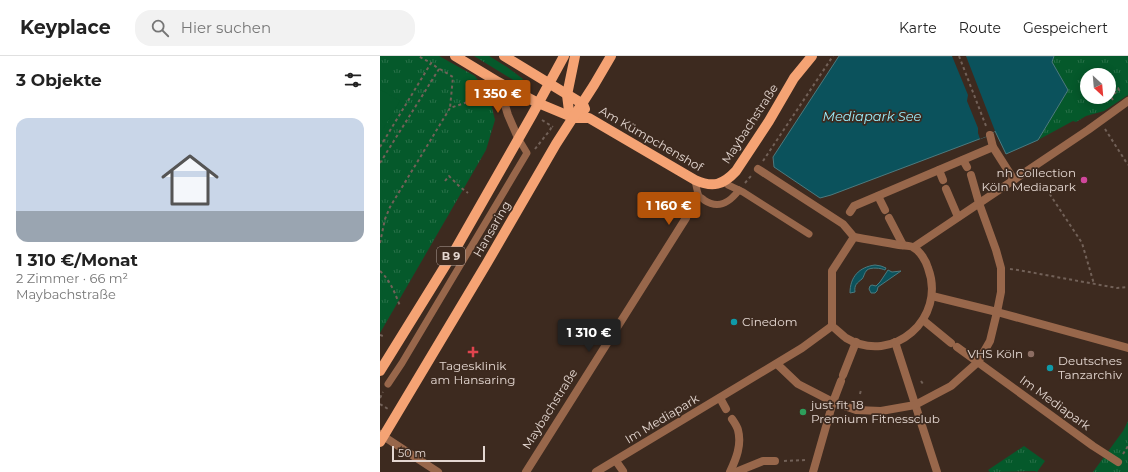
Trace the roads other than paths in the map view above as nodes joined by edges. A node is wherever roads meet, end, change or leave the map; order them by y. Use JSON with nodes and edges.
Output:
{"nodes":[{"id":1,"x":455,"y":56,"type":"edge"},
{"id":2,"x":504,"y":56,"type":"edge"},
{"id":3,"x":564,"y":56,"type":"edge"},
{"id":4,"x":575,"y":56,"type":"edge"},
{"id":5,"x":611,"y":56,"type":"edge"},
{"id":6,"x":804,"y":56,"type":"edge"},
{"id":7,"x":812,"y":56,"type":"edge"},
{"id":8,"x":794,"y":78,"type":"junction"},
{"id":9,"x":498,"y":82,"type":"junction"},
{"id":10,"x":548,"y":84,"type":"junction"},
{"id":11,"x":568,"y":95,"type":"junction"},
{"id":12,"x":1128,"y":101,"type":"edge"},
{"id":13,"x":538,"y":103,"type":"junction"},
{"id":14,"x":583,"y":104,"type":"junction"},
{"id":15,"x":571,"y":117,"type":"junction"},
{"id":16,"x":589,"y":118,"type":"junction"},
{"id":17,"x":990,"y":135,"type":"road end"},
{"id":18,"x":518,"y":138,"type":"junction"},
{"id":19,"x":993,"y":147,"type":"junction"},
{"id":20,"x":758,"y":169,"type":"road end"},
{"id":21,"x":939,"y":170,"type":"junction"},
{"id":22,"x":972,"y":175,"type":"dead end"},
{"id":23,"x":695,"y":180,"type":"junction"},
{"id":24,"x":943,"y":180,"type":"dead end"},
{"id":25,"x":1014,"y":180,"type":"junction"},
{"id":26,"x":724,"y":181,"type":"junction"},
{"id":27,"x":946,"y":189,"type":"dead end"},
{"id":28,"x":740,"y":190,"type":"junction"},
{"id":29,"x":878,"y":196,"type":"junction"},
{"id":30,"x":979,"y":204,"type":"junction"},
{"id":31,"x":885,"y":210,"type":"dead end"},
{"id":32,"x":686,"y":218,"type":"dead end"},
{"id":33,"x":889,"y":218,"type":"dead end"},
{"id":34,"x":958,"y":218,"type":"junction"},
{"id":35,"x":843,"y":224,"type":"junction"},
{"id":36,"x":809,"y":234,"type":"dead end"},
{"id":37,"x":854,"y":237,"type":"junction"},
{"id":38,"x":903,"y":246,"type":"junction"},
{"id":39,"x":914,"y":247,"type":"junction"},
{"id":40,"x":932,"y":296,"type":"junction"},
{"id":41,"x":997,"y":312,"type":"junction"},
{"id":42,"x":923,"y":320,"type":"junction"},
{"id":43,"x":832,"y":326,"type":"junction"},
{"id":44,"x":856,"y":342,"type":"junction"},
{"id":45,"x":895,"y":342,"type":"junction"},
{"id":46,"x":1128,"y":348,"type":"edge"},
{"id":47,"x":390,"y":355,"type":"junction"},
{"id":48,"x":978,"y":362,"type":"junction"},
{"id":49,"x":402,"y":363,"type":"junction"},
{"id":50,"x":777,"y":364,"type":"junction"},
{"id":51,"x":380,"y":371,"type":"edge"},
{"id":52,"x":388,"y":384,"type":"dead end"},
{"id":53,"x":720,"y":398,"type":"junction"},
{"id":54,"x":833,"y":402,"type":"junction"},
{"id":55,"x":915,"y":405,"type":"junction"},
{"id":56,"x":726,"y":409,"type":"dead end"},
{"id":57,"x":732,"y":419,"type":"dead end"},
{"id":58,"x":381,"y":437,"type":"edge"},
{"id":59,"x":616,"y":461,"type":"junction"},
{"id":60,"x":775,"y":461,"type":"dead end"},
{"id":61,"x":1118,"y":462,"type":"dead end"},
{"id":62,"x":623,"y":471,"type":"edge"},
{"id":63,"x":438,"y":472,"type":"edge"},
{"id":64,"x":526,"y":472,"type":"edge"},
{"id":65,"x":596,"y":472,"type":"edge"},
{"id":66,"x":730,"y":472,"type":"edge"},
{"id":67,"x":736,"y":472,"type":"edge"},
{"id":68,"x":813,"y":472,"type":"edge"},
{"id":69,"x":937,"y":472,"type":"edge"}],
"edges":[{"from":1,"to":9,"type":"main road","name":"Am Kümpchenshof"},
{"from":2,"to":10,"type":"main road"},
{"from":3,"to":10,"type":"main road","name":"Hansaring","number":"B 9"},
{"from":4,"to":11,"type":"main road"},
{"from":5,"to":14,"type":"main road"},
{"from":6,"to":8,"type":"main road","name":"Maybachstraße"},
{"from":7,"to":8,"type":"main road","name":"Maybachstraße"},
{"from":8,"to":26,"type":"main road","name":"Maybachstraße"},
{"from":9,"to":13,"type":"main road","name":"Am Kümpchenshof"},
{"from":9,"to":18,"type":"street"},
{"from":10,"to":11,"type":"main road"},
{"from":10,"to":13,"type":"main road","name":"Hansaring","number":"B 9"},
{"from":10,"to":15,"type":"main road"},
{"from":11,"to":14,"type":"main road"},
{"from":11,"to":15,"type":"main road"},
{"from":12,"to":25,"type":"street"},
{"from":13,"to":15,"type":"main road","name":"Am Kümpchenshof"},
{"from":13,"to":18,"type":"main road","name":"Hansaring","number":"B 9"},
{"from":14,"to":15,"type":"main road"},
{"from":14,"to":16,"type":"main road","name":"Am Kümpchenshof"},
{"from":15,"to":16,"type":"main road","name":"Am Kümpchenshof"},
{"from":15,"to":58,"type":"main road","name":"Hansaring","number":"B 9"},
{"from":16,"to":23,"type":"main road","name":"Am Kümpchenshof"},
{"from":17,"to":19,"type":"street"},
{"from":18,"to":47,"type":"main road","name":"Hansaring","number":"B 9"},
{"from":18,"to":49,"type":"lane"},
{"from":19,"to":21,"type":"street"},
{"from":19,"to":25,"type":"street"},
{"from":20,"to":35,"type":"street"},
{"from":21,"to":24,"type":"street"},
{"from":21,"to":29,"type":"street"},
{"from":22,"to":30,"type":"street"},
{"from":23,"to":26,"type":"main road","name":"Am Kümpchenshof"},
{"from":23,"to":28,"type":"lane"},
{"from":25,"to":30,"type":"street"},
{"from":26,"to":28,"type":"lane"},
{"from":27,"to":34,"type":"street"},
{"from":28,"to":36,"type":"lane"},
{"from":29,"to":31,"type":"street"},
{"from":29,"to":35,"type":"street"},
{"from":30,"to":34,"type":"street"},
{"from":30,"to":41,"type":"street"},
{"from":32,"to":64,"type":"street","name":"Maybachstraße"},
{"from":33,"to":38,"type":"street"},
{"from":34,"to":39,"type":"street"},
{"from":35,"to":37,"type":"street"},
{"from":37,"to":38,"type":"street"},
{"from":37,"to":43,"type":"street"},
{"from":38,"to":39,"type":"street"},
{"from":39,"to":40,"type":"street"},
{"from":40,"to":41,"type":"street"},
{"from":40,"to":42,"type":"street"},
{"from":41,"to":46,"type":"street"},
{"from":41,"to":48,"type":"street"},
{"from":42,"to":45,"type":"street"},
{"from":42,"to":48,"type":"street","name":"Im Mediapark"},
{"from":43,"to":44,"type":"street"},
{"from":43,"to":50,"type":"street","name":"Im Mediapark"},
{"from":44,"to":45,"type":"street"},
{"from":44,"to":54,"type":"street"},
{"from":45,"to":55,"type":"street"},
{"from":47,"to":49,"type":"lane"},
{"from":47,"to":51,"type":"main road","name":"Hansaring","number":"B 9"},
{"from":48,"to":55,"type":"street"},
{"from":48,"to":61,"type":"street","name":"Im Mediapark"},
{"from":49,"to":52,"type":"lane"},
{"from":50,"to":53,"type":"street","name":"Im Mediapark"},
{"from":50,"to":54,"type":"street"},
{"from":53,"to":56,"type":"street"},
{"from":53,"to":59,"type":"street","name":"Im Mediapark"},
{"from":54,"to":55,"type":"street"},
{"from":54,"to":68,"type":"street"},
{"from":55,"to":69,"type":"street"},
{"from":57,"to":66,"type":"street"},
{"from":58,"to":63,"type":"street"},
{"from":59,"to":62,"type":"street"},
{"from":59,"to":65,"type":"street","name":"Im Mediapark"},
{"from":60,"to":67,"type":"street"}]}
